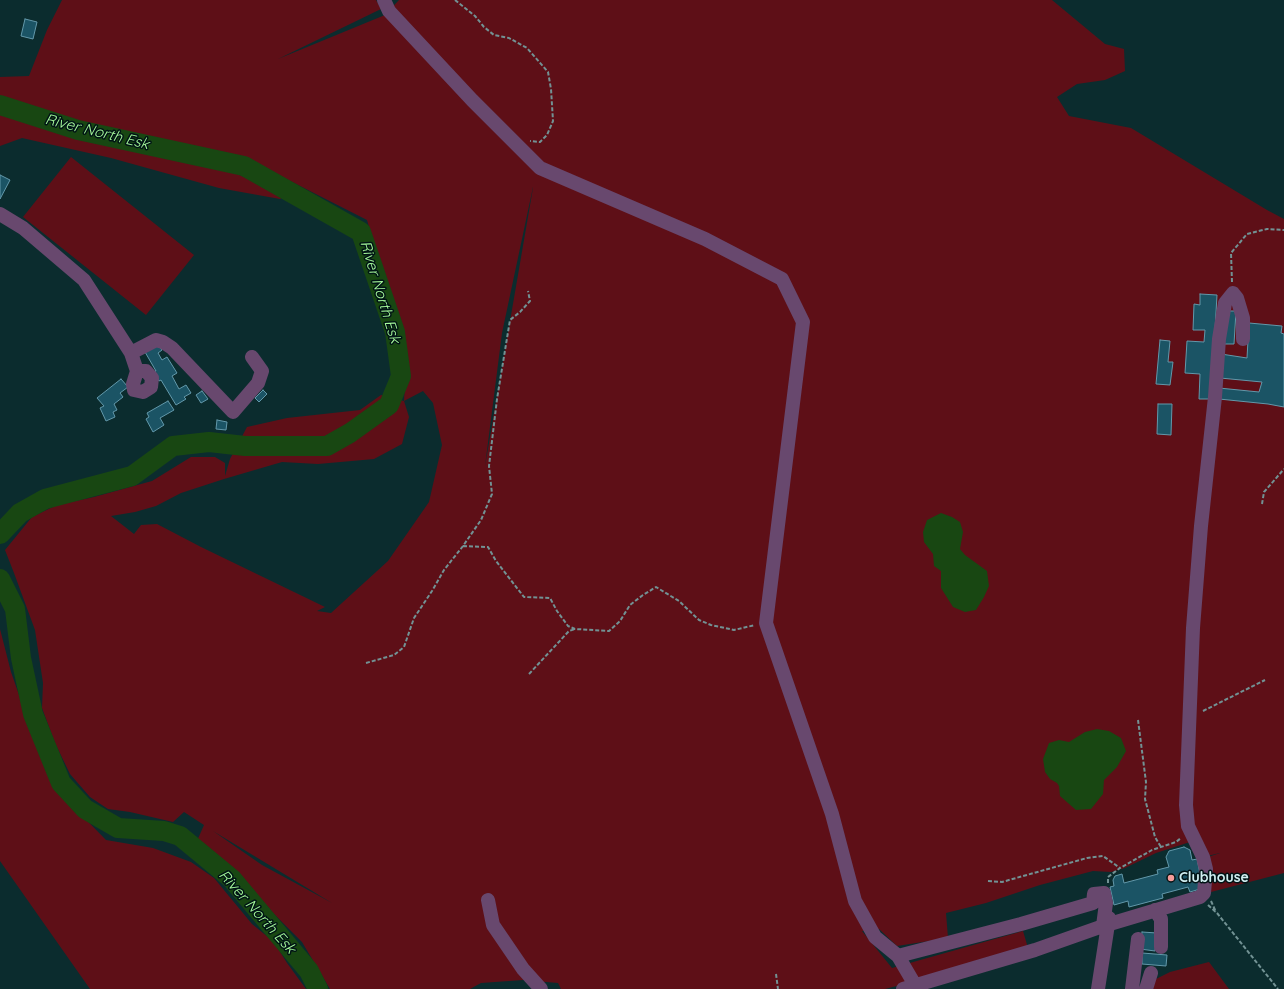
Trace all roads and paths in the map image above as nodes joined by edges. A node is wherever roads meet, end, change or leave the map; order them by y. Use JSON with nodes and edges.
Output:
{"nodes":[{"id":1,"x":384,"y":0,"type":"edge"},
{"id":2,"x":455,"y":0,"type":"edge"},
{"id":3,"x":529,"y":141,"type":"dead end"},
{"id":4,"x":0,"y":214,"type":"edge"},
{"id":5,"x":1284,"y":230,"type":"edge"},
{"id":6,"x":528,"y":291,"type":"dead end"},
{"id":7,"x":1232,"y":293,"type":"junction"},
{"id":8,"x":1243,"y":339,"type":"dead end"},
{"id":9,"x":131,"y":353,"type":"junction"},
{"id":10,"x":252,"y":356,"type":"dead end"},
{"id":11,"x":137,"y":371,"type":"dead end"},
{"id":12,"x":1284,"y":469,"type":"edge"},
{"id":13,"x":1262,"y":504,"type":"dead end"},
{"id":14,"x":463,"y":546,"type":"junction"},
{"id":15,"x":766,"y":623,"type":"junction"},
{"id":16,"x":575,"y":629,"type":"junction"},
{"id":17,"x":366,"y":663,"type":"dead end"},
{"id":18,"x":529,"y":674,"type":"dead end"},
{"id":19,"x":1265,"y":680,"type":"dead end"},
{"id":20,"x":1189,"y":717,"type":"junction"},
{"id":21,"x":1138,"y":720,"type":"dead end"},
{"id":22,"x":1191,"y":832,"type":"junction"},
{"id":23,"x":1160,"y":847,"type":"junction"},
{"id":24,"x":1120,"y":868,"type":"junction"},
{"id":25,"x":988,"y":882,"type":"dead end"},
{"id":26,"x":1108,"y":890,"type":"joint"},
{"id":27,"x":1200,"y":897,"type":"junction"},
{"id":28,"x":488,"y":900,"type":"dead end"},
{"id":29,"x":1155,"y":910,"type":"junction"},
{"id":30,"x":1105,"y":925,"type":"junction"},
{"id":31,"x":1138,"y":939,"type":"dead end"},
{"id":32,"x":1161,"y":947,"type":"dead end"},
{"id":33,"x":898,"y":956,"type":"junction"},
{"id":34,"x":1151,"y":973,"type":"dead end"},
{"id":35,"x":776,"y":974,"type":"dead end"},
{"id":36,"x":909,"y":987,"type":"edge"},
{"id":37,"x":541,"y":989,"type":"edge"},
{"id":38,"x":778,"y":989,"type":"edge"},
{"id":39,"x":1098,"y":989,"type":"edge"},
{"id":40,"x":1132,"y":989,"type":"edge"},
{"id":41,"x":1146,"y":989,"type":"edge"},
{"id":42,"x":1278,"y":989,"type":"edge"}],
"edges":[{"from":1,"to":15,"type":"lane"},
{"from":2,"to":3,"type":"path"},
{"from":4,"to":9,"type":"lane"},
{"from":5,"to":7,"type":"path"},
{"from":6,"to":14,"type":"path"},
{"from":7,"to":8,"type":"lane"},
{"from":7,"to":20,"type":"lane"},
{"from":9,"to":10,"type":"lane"},
{"from":9,"to":11,"type":"lane"},
{"from":12,"to":13,"type":"path"},
{"from":14,"to":16,"type":"path"},
{"from":14,"to":17,"type":"path"},
{"from":15,"to":16,"type":"path"},
{"from":15,"to":33,"type":"lane"},
{"from":16,"to":18,"type":"path"},
{"from":19,"to":20,"type":"path"},
{"from":20,"to":22,"type":"lane"},
{"from":21,"to":23,"type":"path"},
{"from":22,"to":23,"type":"path"},
{"from":22,"to":27,"type":"lane"},
{"from":23,"to":24,"type":"path"},
{"from":24,"to":25,"type":"path"},
{"from":24,"to":26,"type":"path"},
{"from":26,"to":30,"type":"lane"},
{"from":27,"to":29,"type":"lane"},
{"from":27,"to":42,"type":"path"},
{"from":28,"to":37,"type":"lane"},
{"from":29,"to":30,"type":"lane"},
{"from":29,"to":32,"type":"lane"},
{"from":30,"to":33,"type":"lane"},
{"from":30,"to":36,"type":"lane"},
{"from":30,"to":39,"type":"lane"},
{"from":31,"to":40,"type":"lane"},
{"from":33,"to":36,"type":"lane"},
{"from":34,"to":41,"type":"lane"},
{"from":35,"to":38,"type":"path"}]}
